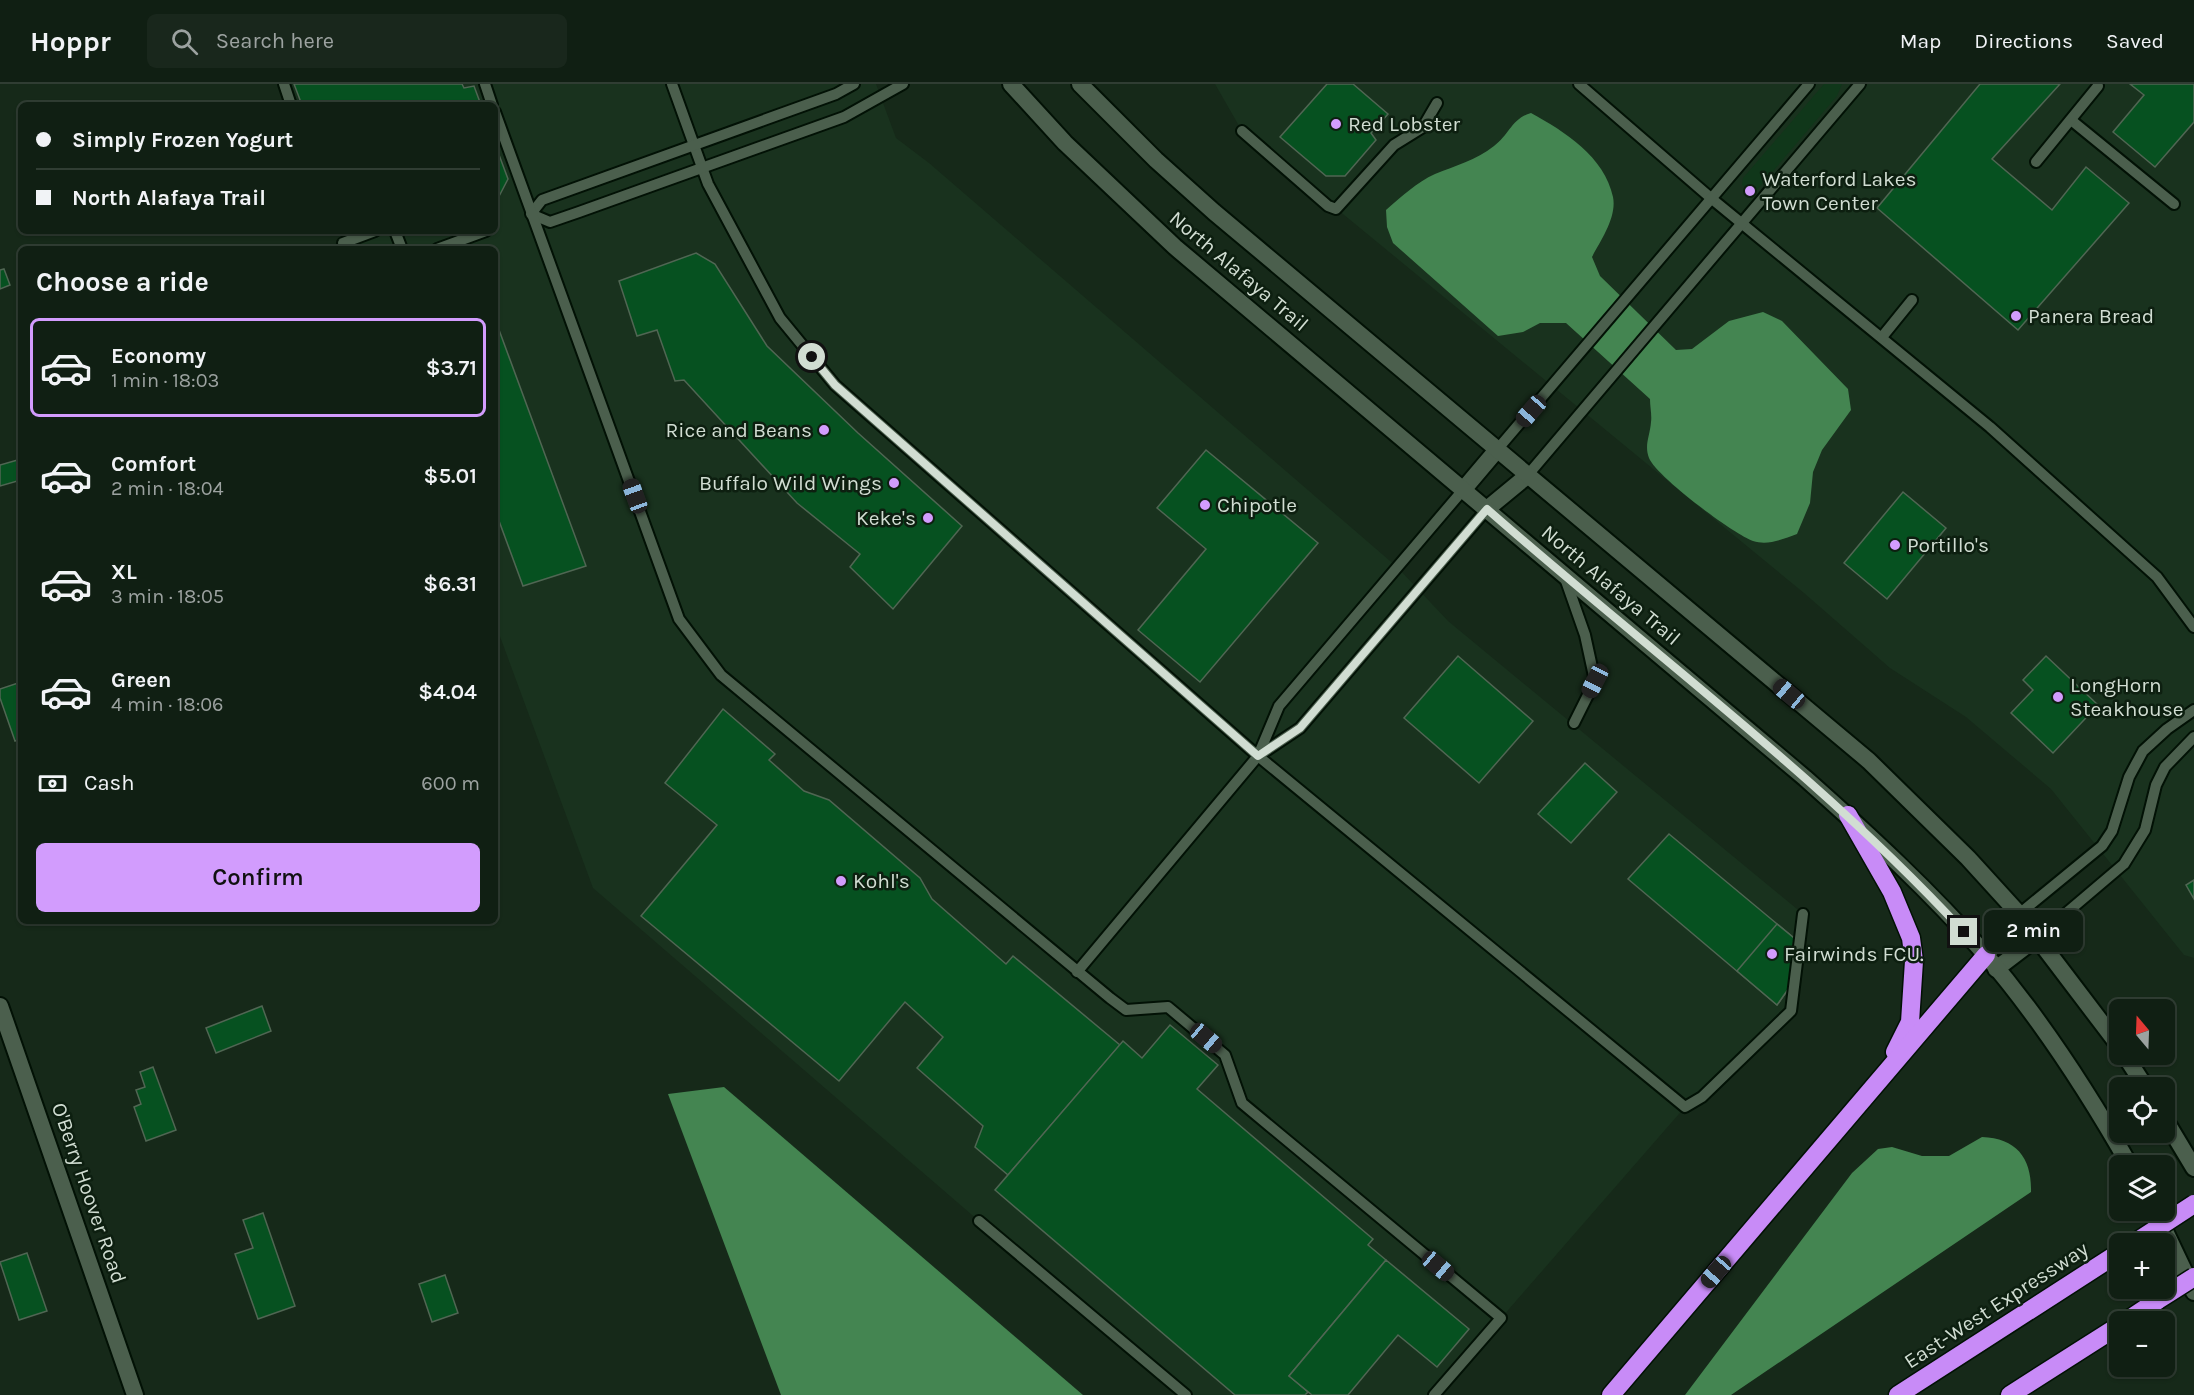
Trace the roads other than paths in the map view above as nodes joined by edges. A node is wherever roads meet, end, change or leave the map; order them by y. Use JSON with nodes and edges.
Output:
{"nodes":[{"id":1,"x":284,"y":84,"type":"edge"},
{"id":2,"x":485,"y":84,"type":"edge"},
{"id":3,"x":672,"y":84,"type":"edge"},
{"id":4,"x":854,"y":84,"type":"edge"},
{"id":5,"x":903,"y":84,"type":"edge"},
{"id":6,"x":1011,"y":84,"type":"edge"},
{"id":7,"x":1080,"y":84,"type":"edge"},
{"id":8,"x":1579,"y":84,"type":"edge"},
{"id":9,"x":1809,"y":84,"type":"edge"},
{"id":10,"x":1860,"y":84,"type":"edge"},
{"id":11,"x":2098,"y":86,"type":"dead end"},
{"id":12,"x":290,"y":102,"type":"edge"},
{"id":13,"x":491,"y":102,"type":"edge"},
{"id":14,"x":1437,"y":104,"type":"dead end"},
{"id":15,"x":498,"y":120,"type":"edge"},
{"id":16,"x":2071,"y":120,"type":"junction"},
{"id":17,"x":1242,"y":131,"type":"dead end"},
{"id":18,"x":694,"y":145,"type":"junction"},
{"id":19,"x":2036,"y":162,"type":"dead end"},
{"id":20,"x":702,"y":168,"type":"junction"},
{"id":21,"x":1712,"y":199,"type":"junction"},
{"id":22,"x":2174,"y":204,"type":"dead end"},
{"id":23,"x":531,"y":214,"type":"junction"},
{"id":24,"x":1742,"y":223,"type":"junction"},
{"id":25,"x":369,"y":234,"type":"edge"},
{"id":26,"x":478,"y":234,"type":"edge"},
{"id":27,"x":344,"y":246,"type":"edge"},
{"id":28,"x":445,"y":246,"type":"edge"},
{"id":29,"x":1912,"y":300,"type":"dead end"},
{"id":30,"x":1882,"y":337,"type":"junction"},
{"id":31,"x":1497,"y":451,"type":"junction"},
{"id":32,"x":1527,"y":476,"type":"junction"},
{"id":33,"x":1463,"y":490,"type":"junction"},
{"id":34,"x":1487,"y":509,"type":"junction"},
{"id":35,"x":1564,"y":575,"type":"junction"},
{"id":36,"x":2194,"y":627,"type":"edge"},
{"id":37,"x":2194,"y":710,"type":"edge"},
{"id":38,"x":1574,"y":723,"type":"dead end"},
{"id":39,"x":2194,"y":738,"type":"edge"},
{"id":40,"x":1258,"y":756,"type":"junction"},
{"id":41,"x":1848,"y":815,"type":"junction"},
{"id":42,"x":1803,"y":914,"type":"dead end"},
{"id":43,"x":2019,"y":914,"type":"junction"},
{"id":44,"x":2038,"y":937,"type":"junction"},
{"id":45,"x":1991,"y":962,"type":"junction"},
{"id":46,"x":1077,"y":972,"type":"junction"},
{"id":47,"x":0,"y":1006,"type":"edge"},
{"id":48,"x":2109,"y":1032,"type":"edge"},
{"id":49,"x":1881,"y":1080,"type":"junction"},
{"id":50,"x":2175,"y":1136,"type":"edge"},
{"id":51,"x":2123,"y":1155,"type":"edge"},
{"id":52,"x":2194,"y":1168,"type":"edge"},
{"id":53,"x":2194,"y":1204,"type":"edge"},
{"id":54,"x":979,"y":1221,"type":"dead end"},
{"id":55,"x":2160,"y":1221,"type":"edge"},
{"id":56,"x":2150,"y":1233,"type":"edge"},
{"id":57,"x":2109,"y":1259,"type":"edge"},
{"id":58,"x":2194,"y":1277,"type":"edge"},
{"id":59,"x":2194,"y":1292,"type":"edge"},
{"id":60,"x":2142,"y":1311,"type":"edge"},
{"id":61,"x":2109,"y":1332,"type":"edge"},
{"id":62,"x":135,"y":1395,"type":"edge"},
{"id":63,"x":1186,"y":1395,"type":"edge"},
{"id":64,"x":1434,"y":1395,"type":"edge"},
{"id":65,"x":1611,"y":1395,"type":"edge"},
{"id":66,"x":1898,"y":1395,"type":"edge"},
{"id":67,"x":2010,"y":1395,"type":"edge"}],
"edges":[{"from":1,"to":12,"type":"lane"},
{"from":2,"to":13,"type":"lane"},
{"from":3,"to":18,"type":"lane"},
{"from":4,"to":18,"type":"lane"},
{"from":5,"to":20,"type":"lane"},
{"from":6,"to":33,"type":"main road","name":"North Alafaya Trail"},
{"from":7,"to":31,"type":"main road","name":"North Alafaya Trail"},
{"from":8,"to":21,"type":"lane"},
{"from":9,"to":21,"type":"lane"},
{"from":10,"to":24,"type":"lane"},
{"from":11,"to":16,"type":"lane"},
{"from":14,"to":17,"type":"lane"},
{"from":15,"to":23,"type":"lane"},
{"from":16,"to":19,"type":"lane"},
{"from":16,"to":22,"type":"lane"},
{"from":18,"to":20,"type":"lane"},
{"from":18,"to":23,"type":"lane"},
{"from":20,"to":23,"type":"lane"},
{"from":20,"to":40,"type":"lane"},
{"from":21,"to":24,"type":"lane"},
{"from":21,"to":31,"type":"lane"},
{"from":23,"to":46,"type":"lane"},
{"from":24,"to":30,"type":"lane"},
{"from":24,"to":32,"type":"lane"},
{"from":25,"to":27,"type":"lane"},
{"from":26,"to":28,"type":"lane"},
{"from":29,"to":30,"type":"lane"},
{"from":30,"to":36,"type":"lane"},
{"from":31,"to":32,"type":"main road","name":"North Alafaya Trail"},
{"from":31,"to":33,"type":"main road"},
{"from":32,"to":34,"type":"main road"},
{"from":32,"to":43,"type":"main road","name":"North Alafaya Trail"},
{"from":33,"to":34,"type":"main road","name":"North Alafaya Trail"},
{"from":33,"to":40,"type":"lane"},
{"from":34,"to":35,"type":"main road","name":"North Alafaya Trail"},
{"from":34,"to":40,"type":"lane"},
{"from":35,"to":38,"type":"lane"},
{"from":35,"to":41,"type":"main road","name":"North Alafaya Trail"},
{"from":37,"to":43,"type":"lane"},
{"from":39,"to":44,"type":"lane"},
{"from":40,"to":42,"type":"lane"},
{"from":40,"to":46,"type":"lane"},
{"from":41,"to":45,"type":"main road","name":"North Alafaya Trail"},
{"from":41,"to":49,"type":"highway"},
{"from":43,"to":44,"type":"main road","name":"North Alafaya Trail"},
{"from":43,"to":45,"type":"main road"},
{"from":44,"to":45,"type":"main road"},
{"from":44,"to":48,"type":"main road","name":"North Alafaya Trail"},
{"from":45,"to":49,"type":"highway"},
{"from":45,"to":51,"type":"main road","name":"North Alafaya Trail"},
{"from":46,"to":64,"type":"lane"},
{"from":47,"to":62,"type":"main road","name":"O'Berry Hoover Road"},
{"from":49,"to":65,"type":"highway"},
{"from":50,"to":52,"type":"main road"},
{"from":53,"to":56,"type":"highway","bridge":true},
{"from":54,"to":63,"type":"lane"},
{"from":55,"to":59,"type":"main road"},
{"from":57,"to":66,"type":"highway","name":"East-West Expressway"},
{"from":58,"to":60,"type":"highway","bridge":true},
{"from":61,"to":67,"type":"highway"}]}
